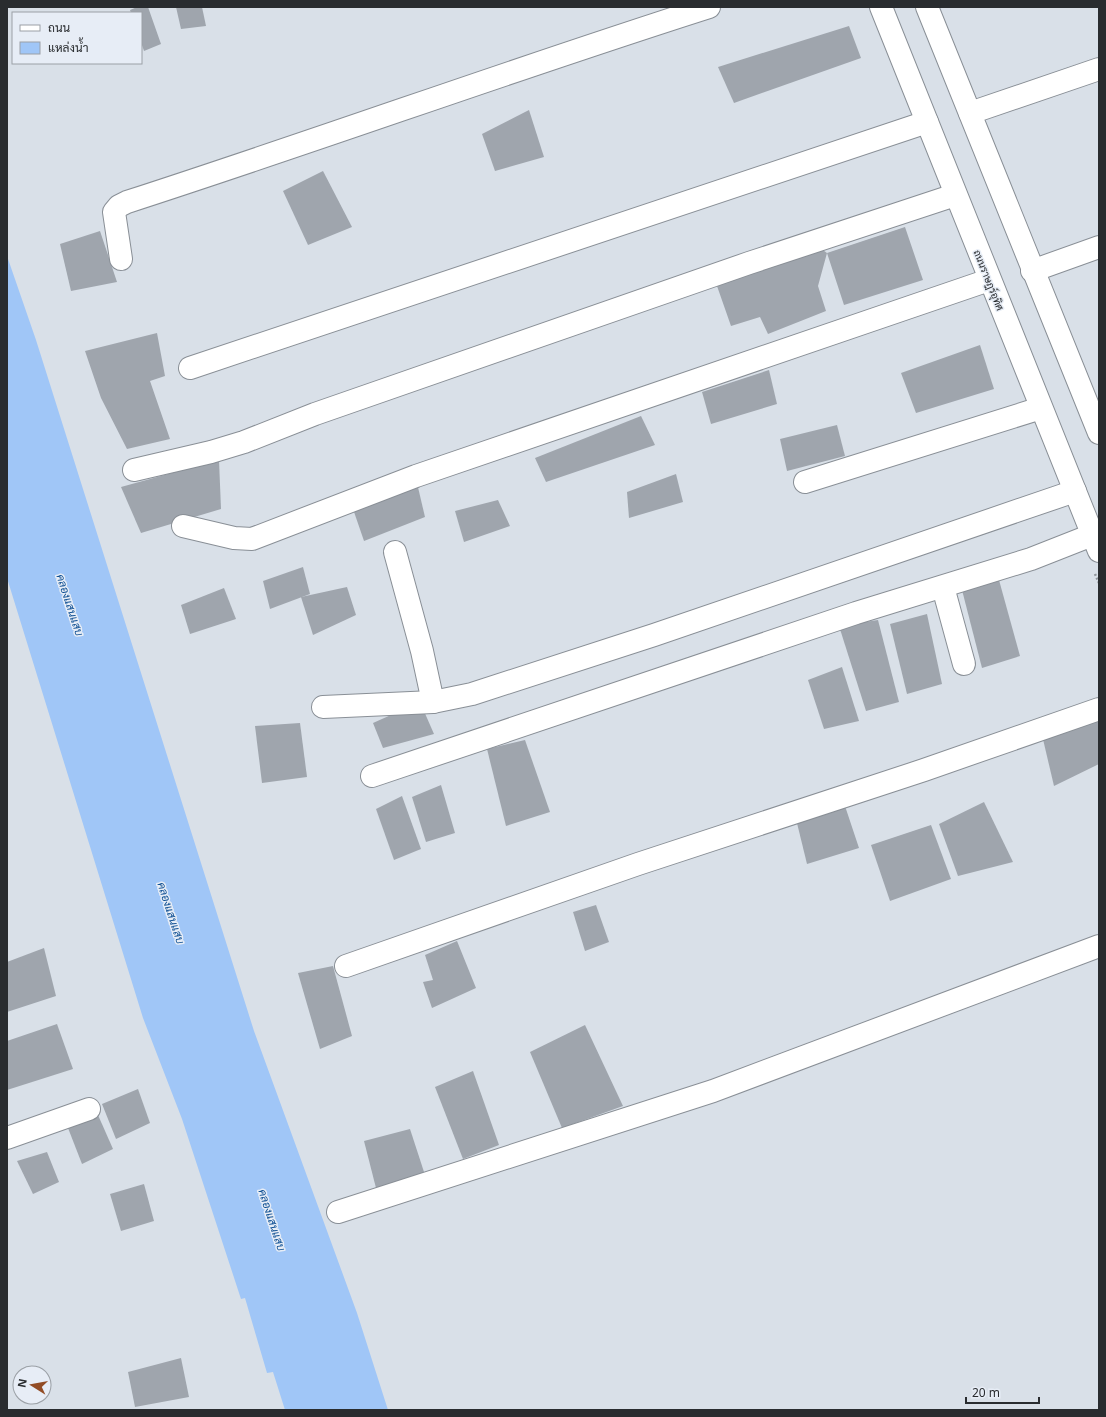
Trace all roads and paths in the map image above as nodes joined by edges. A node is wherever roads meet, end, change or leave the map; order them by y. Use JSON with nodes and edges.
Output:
{"nodes":[{"id":1,"x":710,"y":7,"type":"edge"},
{"id":2,"x":881,"y":7,"type":"edge"},
{"id":3,"x":927,"y":7,"type":"edge"},
{"id":4,"x":1099,"y":69,"type":"edge"},
{"id":5,"x":970,"y":113,"type":"junction"},
{"id":6,"x":927,"y":122,"type":"junction"},
{"id":7,"x":955,"y":195,"type":"junction"},
{"id":8,"x":1099,"y":247,"type":"edge"},
{"id":9,"x":121,"y":259,"type":"dead end"},
{"id":10,"x":1032,"y":271,"type":"junction"},
{"id":11,"x":989,"y":280,"type":"junction"},
{"id":12,"x":190,"y":368,"type":"dead end"},
{"id":13,"x":1041,"y":408,"type":"junction"},
{"id":14,"x":1099,"y":433,"type":"edge"},
{"id":15,"x":134,"y":470,"type":"dead end"},
{"id":16,"x":805,"y":482,"type":"dead end"},
{"id":17,"x":1075,"y":491,"type":"junction"},
{"id":18,"x":183,"y":526,"type":"dead end"},
{"id":19,"x":1096,"y":543,"type":"edge"},
{"id":20,"x":394,"y":552,"type":"dead end"},
{"id":21,"x":943,"y":587,"type":"junction"},
{"id":22,"x":964,"y":664,"type":"dead end"},
{"id":23,"x":433,"y":702,"type":"junction"},
{"id":24,"x":324,"y":707,"type":"dead end"},
{"id":25,"x":1099,"y":709,"type":"edge"},
{"id":26,"x":372,"y":776,"type":"dead end"},
{"id":27,"x":1099,"y":946,"type":"edge"},
{"id":28,"x":346,"y":966,"type":"dead end"},
{"id":29,"x":89,"y":1109,"type":"dead end"},
{"id":30,"x":7,"y":1138,"type":"edge"},
{"id":31,"x":338,"y":1212,"type":"dead end"}],
"edges":[{"from":1,"to":9,"type":"street"},
{"from":2,"to":6,"type":"street","name":"ถนนราษฎร์อุทิศ"},
{"from":3,"to":5,"type":"street"},
{"from":4,"to":5,"type":"street"},
{"from":5,"to":10,"type":"street"},
{"from":6,"to":7,"type":"street","name":"ถนนราษฎร์อุทิศ"},
{"from":6,"to":12,"type":"street"},
{"from":7,"to":11,"type":"street","name":"ถนนราษฎร์อุทิศ"},
{"from":7,"to":15,"type":"street"},
{"from":8,"to":10,"type":"street"},
{"from":10,"to":14,"type":"street"},
{"from":11,"to":13,"type":"street","name":"ถนนราษฎร์อุทิศ"},
{"from":11,"to":18,"type":"street"},
{"from":13,"to":16,"type":"street"},
{"from":13,"to":17,"type":"street","name":"ถนนราษฎร์อุทิศ"},
{"from":17,"to":19,"type":"street","name":"ถนนราษฎร์อุทิศ"},
{"from":17,"to":23,"type":"street"},
{"from":19,"to":21,"type":"street"},
{"from":20,"to":23,"type":"street"},
{"from":21,"to":22,"type":"street"},
{"from":21,"to":26,"type":"street"},
{"from":23,"to":24,"type":"street"},
{"from":25,"to":28,"type":"street"},
{"from":27,"to":31,"type":"street"},
{"from":29,"to":30,"type":"street"}]}
